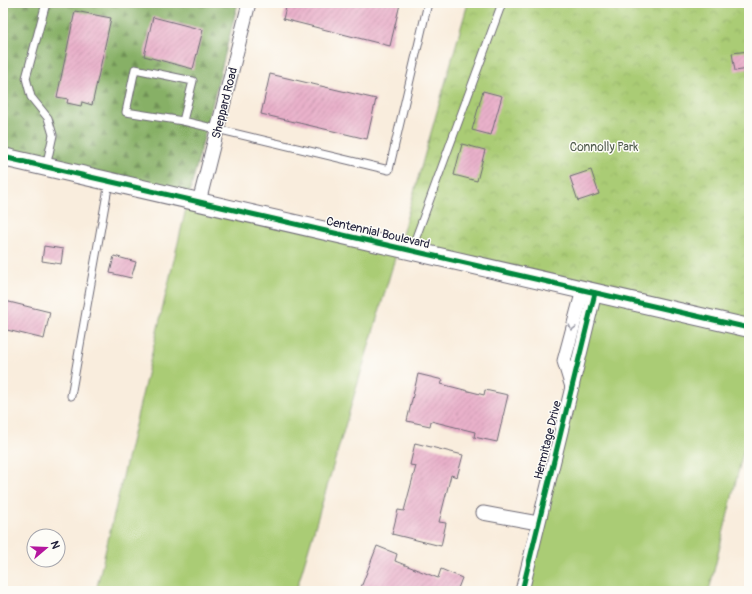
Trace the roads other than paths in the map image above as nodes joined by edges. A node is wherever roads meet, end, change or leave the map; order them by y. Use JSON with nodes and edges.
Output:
{"nodes":[{"id":1,"x":46,"y":3,"type":"edge"},
{"id":2,"x":249,"y":3,"type":"edge"},
{"id":3,"x":428,"y":3,"type":"edge"},
{"id":4,"x":502,"y":3,"type":"edge"},
{"id":5,"x":183,"y":121,"type":"junction"},
{"id":6,"x":218,"y":130,"type":"junction"},
{"id":7,"x":3,"y":157,"type":"edge"},
{"id":8,"x":46,"y":167,"type":"junction"},
{"id":9,"x":109,"y":182,"type":"junction"},
{"id":10,"x":199,"y":202,"type":"junction"},
{"id":11,"x":411,"y":251,"type":"junction"},
{"id":12,"x":589,"y":292,"type":"junction"},
{"id":13,"x":749,"y":328,"type":"edge"},
{"id":14,"x":71,"y":396,"type":"dead end"},
{"id":15,"x":483,"y":513,"type":"dead end"},
{"id":16,"x":538,"y":523,"type":"junction"},
{"id":17,"x":522,"y":591,"type":"edge"}],
"edges":[{"from":1,"to":8,"type":"lane"},
{"from":2,"to":6,"type":"street","name":"Sheppard Road"},
{"from":3,"to":6,"type":"lane"},
{"from":4,"to":11,"type":"lane"},
{"from":5,"to":5,"type":"lane"},
{"from":5,"to":6,"type":"lane"},
{"from":6,"to":10,"type":"street","name":"Sheppard Road"},
{"from":7,"to":8,"type":"main road","name":"Centennial Boulevard"},
{"from":8,"to":9,"type":"main road","name":"Centennial Boulevard"},
{"from":9,"to":10,"type":"main road","name":"Centennial Boulevard"},
{"from":9,"to":14,"type":"lane"},
{"from":10,"to":11,"type":"main road","name":"Centennial Boulevard"},
{"from":11,"to":12,"type":"main road","name":"Centennial Boulevard"},
{"from":12,"to":13,"type":"main road","name":"Centennial Boulevard"},
{"from":12,"to":16,"type":"street","name":"Hermitage Drive"},
{"from":15,"to":16,"type":"street"},
{"from":16,"to":17,"type":"street","name":"Hermitage Drive"}]}
